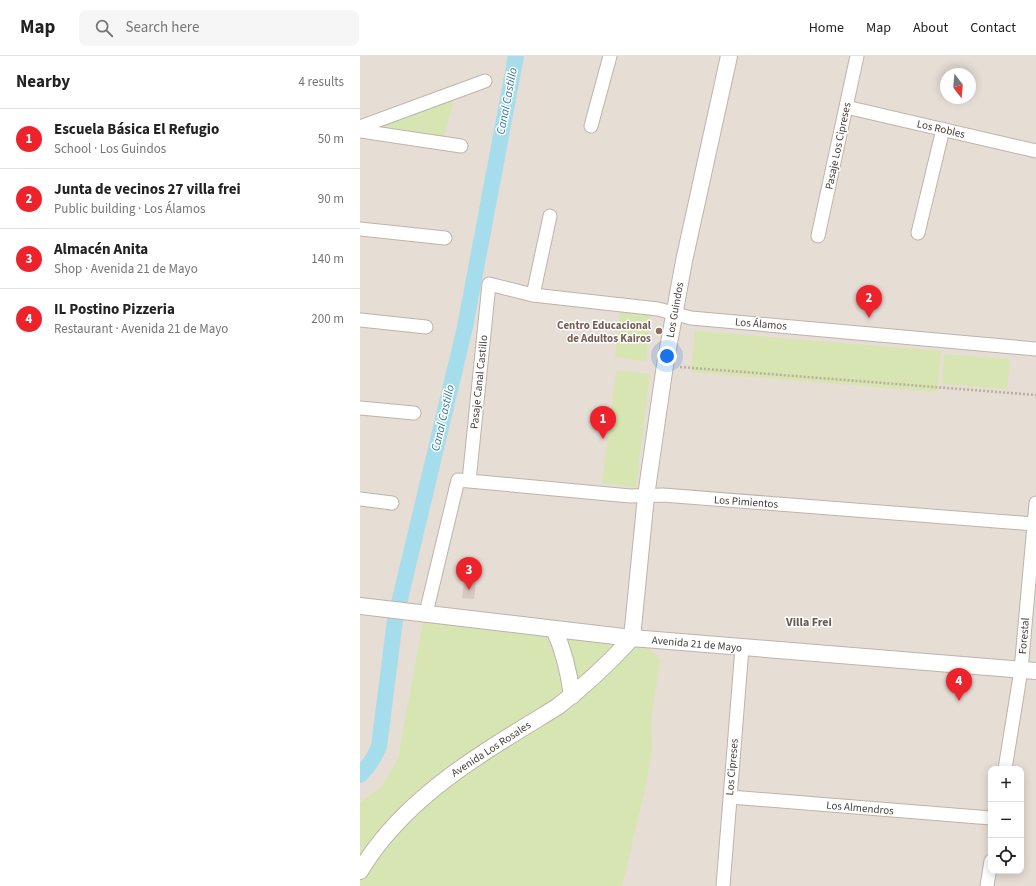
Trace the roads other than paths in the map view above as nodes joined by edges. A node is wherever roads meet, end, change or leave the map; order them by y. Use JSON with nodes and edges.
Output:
{"nodes":[{"id":1,"x":610,"y":56,"type":"edge"},
{"id":2,"x":729,"y":56,"type":"edge"},
{"id":3,"x":857,"y":56,"type":"edge"},
{"id":4,"x":485,"y":81,"type":"dead end"},
{"id":5,"x":846,"y":107,"type":"junction"},
{"id":6,"x":591,"y":126,"type":"dead end"},
{"id":7,"x":360,"y":127,"type":"edge"},
{"id":8,"x":943,"y":129,"type":"junction"},
{"id":9,"x":360,"y":131,"type":"edge"},
{"id":10,"x":461,"y":146,"type":"dead end"},
{"id":11,"x":1036,"y":151,"type":"edge"},
{"id":12,"x":550,"y":216,"type":"dead end"},
{"id":13,"x":360,"y":229,"type":"edge"},
{"id":14,"x":918,"y":233,"type":"dead end"},
{"id":15,"x":818,"y":236,"type":"dead end"},
{"id":16,"x":445,"y":238,"type":"dead end"},
{"id":17,"x":489,"y":284,"type":"joint"},
{"id":18,"x":534,"y":295,"type":"junction"},
{"id":19,"x":674,"y":313,"type":"junction"},
{"id":20,"x":360,"y":320,"type":"edge"},
{"id":21,"x":426,"y":327,"type":"dead end"},
{"id":22,"x":1036,"y":349,"type":"edge"},
{"id":23,"x":360,"y":408,"type":"edge"},
{"id":24,"x":414,"y":413,"type":"dead end"},
{"id":25,"x":464,"y":481,"type":"junction"},
{"id":26,"x":646,"y":496,"type":"junction"},
{"id":27,"x":360,"y":499,"type":"edge"},
{"id":28,"x":392,"y":503,"type":"dead end"},
{"id":29,"x":1036,"y":503,"type":"edge"},
{"id":30,"x":1034,"y":524,"type":"junction"},
{"id":31,"x":360,"y":606,"type":"edge"},
{"id":32,"x":418,"y":612,"type":"junction"},
{"id":33,"x":554,"y":629,"type":"junction"},
{"id":34,"x":632,"y":638,"type":"junction"},
{"id":35,"x":742,"y":648,"type":"junction"},
{"id":36,"x":1029,"y":671,"type":"edge"},
{"id":37,"x":572,"y":696,"type":"junction"},
{"id":38,"x":1006,"y":766,"type":"edge"},
{"id":39,"x":730,"y":797,"type":"junction"},
{"id":40,"x":988,"y":818,"type":"edge"},
{"id":41,"x":360,"y":871,"type":"edge"},
{"id":42,"x":989,"y":874,"type":"edge"},
{"id":43,"x":723,"y":886,"type":"edge"},
{"id":44,"x":987,"y":886,"type":"edge"}],
"edges":[{"from":1,"to":6,"type":"street"},
{"from":2,"to":19,"type":"street","name":"Los Guindos"},
{"from":3,"to":5,"type":"street","name":"Pasaje Los Cipreses"},
{"from":4,"to":7,"type":"street"},
{"from":5,"to":8,"type":"street","name":"Los Robles"},
{"from":5,"to":15,"type":"street","name":"Pasaje Los Cipreses"},
{"from":8,"to":11,"type":"street","name":"Los Robles"},
{"from":8,"to":14,"type":"street"},
{"from":9,"to":10,"type":"street"},
{"from":12,"to":18,"type":"street"},
{"from":13,"to":16,"type":"street"},
{"from":17,"to":18,"type":"street","name":"Los Álamos"},
{"from":17,"to":25,"type":"street","name":"Pasaje Canal Castillo"},
{"from":18,"to":19,"type":"street","name":"Los Álamos"},
{"from":19,"to":22,"type":"street","name":"Los Álamos"},
{"from":19,"to":26,"type":"street","name":"Los Guindos"},
{"from":20,"to":21,"type":"street"},
{"from":23,"to":24,"type":"street"},
{"from":25,"to":26,"type":"street","name":"Los Pimientos"},
{"from":25,"to":32,"type":"street","name":"Pasaje Canal Castillo"},
{"from":26,"to":30,"type":"street","name":"Los Pimientos"},
{"from":26,"to":34,"type":"street","name":"Los Guindos"},
{"from":27,"to":28,"type":"street"},
{"from":29,"to":30,"type":"street","name":"Forestal"},
{"from":30,"to":36,"type":"street","name":"Forestal"},
{"from":31,"to":32,"type":"street","name":"Avenida 21 de Mayo"},
{"from":32,"to":33,"type":"street","name":"Avenida 21 de Mayo"},
{"from":33,"to":34,"type":"street","name":"Avenida 21 de Mayo"},
{"from":33,"to":37,"type":"street"},
{"from":34,"to":35,"type":"street","name":"Avenida 21 de Mayo"},
{"from":34,"to":37,"type":"street","name":"Avenida Los Rosales"},
{"from":35,"to":36,"type":"street","name":"Avenida 21 de Mayo"},
{"from":35,"to":39,"type":"street","name":"Los Cipreses"},
{"from":36,"to":38,"type":"street","name":"Forestal"},
{"from":37,"to":41,"type":"street","name":"Avenida Los Rosales"},
{"from":39,"to":40,"type":"street","name":"Los Almendros"},
{"from":39,"to":43,"type":"street","name":"Los Cipreses"},
{"from":42,"to":44,"type":"street"}]}
